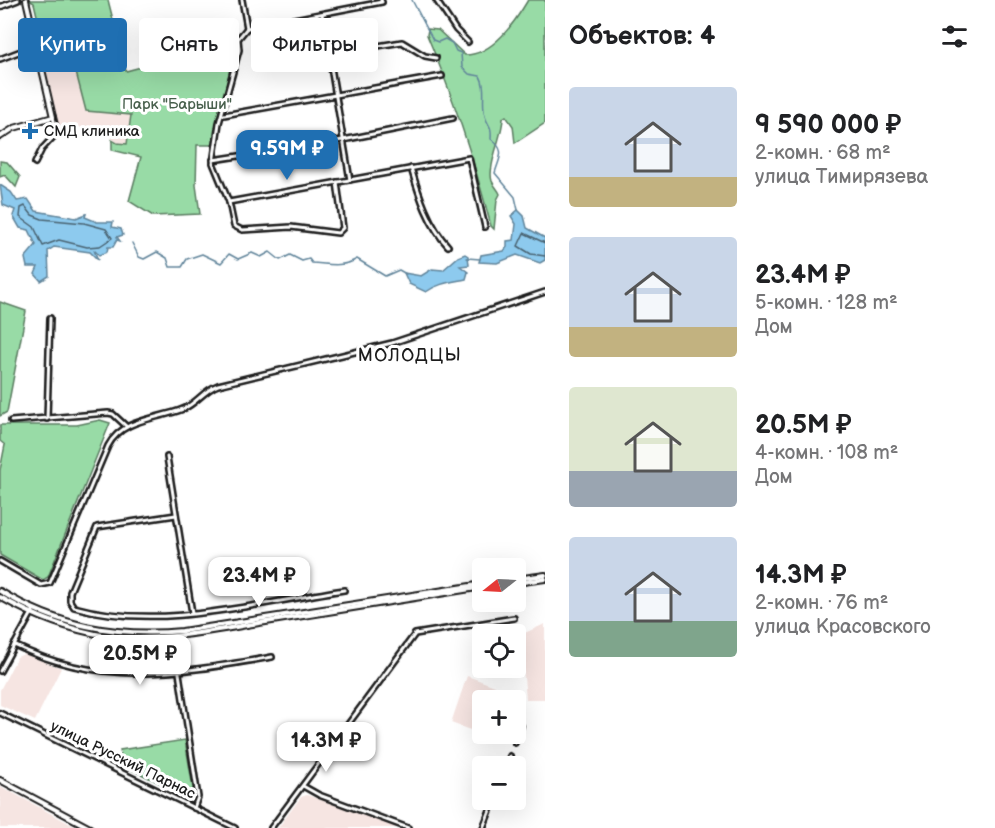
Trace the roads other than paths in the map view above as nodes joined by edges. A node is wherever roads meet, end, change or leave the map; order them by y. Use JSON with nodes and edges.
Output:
{"nodes":[{"id":1,"x":18,"y":0,"type":"edge"},
{"id":2,"x":26,"y":0,"type":"edge"},
{"id":3,"x":242,"y":0,"type":"edge"},
{"id":4,"x":436,"y":0,"type":"edge"},
{"id":5,"x":382,"y":1,"type":"edge"},
{"id":6,"x":0,"y":8,"type":"edge"},
{"id":7,"x":322,"y":14,"type":"junction"},
{"id":8,"x":30,"y":18,"type":"edge"},
{"id":9,"x":323,"y":18,"type":"edge"},
{"id":10,"x":247,"y":28,"type":"junction"},
{"id":11,"x":468,"y":42,"type":"dead end"},
{"id":12,"x":378,"y":46,"type":"edge"},
{"id":13,"x":18,"y":52,"type":"edge"},
{"id":14,"x":436,"y":58,"type":"dead end"},
{"id":15,"x":0,"y":59,"type":"edge"},
{"id":16,"x":43,"y":72,"type":"edge"},
{"id":17,"x":332,"y":72,"type":"edge"},
{"id":18,"x":441,"y":76,"type":"dead end"},
{"id":19,"x":335,"y":96,"type":"junction"},
{"id":20,"x":224,"y":115,"type":"junction"},
{"id":21,"x":53,"y":117,"type":"junction"},
{"id":22,"x":453,"y":118,"type":"dead end"},
{"id":23,"x":0,"y":137,"type":"edge"},
{"id":24,"x":342,"y":140,"type":"junction"},
{"id":25,"x":213,"y":160,"type":"junction"},
{"id":26,"x":35,"y":163,"type":"dead end"},
{"id":27,"x":411,"y":168,"type":"junction"},
{"id":28,"x":350,"y":180,"type":"junction"},
{"id":29,"x":337,"y":182,"type":"junction"},
{"id":30,"x":229,"y":202,"type":"junction"},
{"id":31,"x":485,"y":227,"type":"dead end"},
{"id":32,"x":448,"y":246,"type":"dead end"},
{"id":33,"x":545,"y":292,"type":"edge"},
{"id":34,"x":50,"y":318,"type":"dead end"},
{"id":35,"x":47,"y":419,"type":"junction"},
{"id":36,"x":11,"y":421,"type":"dead end"},
{"id":37,"x":126,"y":426,"type":"junction"},
{"id":38,"x":167,"y":457,"type":"dead end"},
{"id":39,"x":176,"y":515,"type":"junction"},
{"id":40,"x":0,"y":561,"type":"edge"},
{"id":41,"x":545,"y":577,"type":"edge"},
{"id":42,"x":526,"y":580,"type":"edge"},
{"id":43,"x":472,"y":588,"type":"edge"},
{"id":44,"x":344,"y":590,"type":"dead end"},
{"id":45,"x":0,"y":591,"type":"edge"},
{"id":46,"x":0,"y":597,"type":"edge"},
{"id":47,"x":33,"y":612,"type":"junction"},
{"id":48,"x":192,"y":613,"type":"junction"},
{"id":49,"x":514,"y":618,"type":"dead end"},
{"id":50,"x":14,"y":645,"type":"junction"},
{"id":51,"x":272,"y":657,"type":"dead end"},
{"id":52,"x":0,"y":671,"type":"edge"},
{"id":53,"x":179,"y":673,"type":"junction"},
{"id":54,"x":0,"y":713,"type":"edge"},
{"id":55,"x":0,"y":780,"type":"edge"},
{"id":56,"x":303,"y":786,"type":"junction"},
{"id":57,"x":194,"y":808,"type":"junction"},
{"id":58,"x":490,"y":810,"type":"edge"},
{"id":59,"x":90,"y":828,"type":"edge"},
{"id":60,"x":235,"y":828,"type":"edge"},
{"id":61,"x":271,"y":828,"type":"edge"},
{"id":62,"x":408,"y":828,"type":"edge"},
{"id":63,"x":483,"y":828,"type":"edge"}],
"edges":[{"from":1,"to":6,"type":"street"},
{"from":2,"to":8,"type":"main road"},
{"from":3,"to":10,"type":"street"},
{"from":4,"to":11,"type":"street"},
{"from":5,"to":7,"type":"street"},
{"from":7,"to":9,"type":"street"},
{"from":7,"to":10,"type":"street"},
{"from":10,"to":20,"type":"street"},
{"from":12,"to":14,"type":"street"},
{"from":13,"to":15,"type":"street"},
{"from":16,"to":21,"type":"main road"},
{"from":17,"to":19,"type":"street"},
{"from":18,"to":19,"type":"street"},
{"from":19,"to":20,"type":"street"},
{"from":19,"to":24,"type":"street"},
{"from":20,"to":25,"type":"street"},
{"from":21,"to":23,"type":"main road"},
{"from":21,"to":26,"type":"street"},
{"from":22,"to":24,"type":"street"},
{"from":24,"to":25,"type":"street"},
{"from":24,"to":28,"type":"street"},
{"from":25,"to":30,"type":"street"},
{"from":27,"to":28,"type":"street"},
{"from":27,"to":31,"type":"street"},
{"from":27,"to":32,"type":"street"},
{"from":28,"to":29,"type":"street"},
{"from":29,"to":30,"type":"street"},
{"from":29,"to":30,"type":"street"},
{"from":33,"to":37,"type":"street"},
{"from":34,"to":35,"type":"street"},
{"from":35,"to":36,"type":"street"},
{"from":35,"to":37,"type":"street"},
{"from":37,"to":40,"type":"street"},
{"from":38,"to":39,"type":"street"},
{"from":39,"to":48,"type":"street"},
{"from":39,"to":48,"type":"street"},
{"from":41,"to":42,"type":"main road"},
{"from":43,"to":47,"type":"main road"},
{"from":44,"to":48,"type":"street"},
{"from":45,"to":47,"type":"main road"},
{"from":46,"to":47,"type":"main road"},
{"from":47,"to":50,"type":"street"},
{"from":49,"to":56,"type":"street"},
{"from":50,"to":52,"type":"street"},
{"from":50,"to":53,"type":"street"},
{"from":51,"to":53,"type":"street"},
{"from":53,"to":57,"type":"street"},
{"from":54,"to":57,"type":"street","name":"улица Русский Парнас"},
{"from":55,"to":59,"type":"main road"},
{"from":56,"to":61,"type":"street"},
{"from":56,"to":62,"type":"street"},
{"from":57,"to":60,"type":"street","name":"улица Русский Парнас"},
{"from":58,"to":63,"type":"street"}]}
